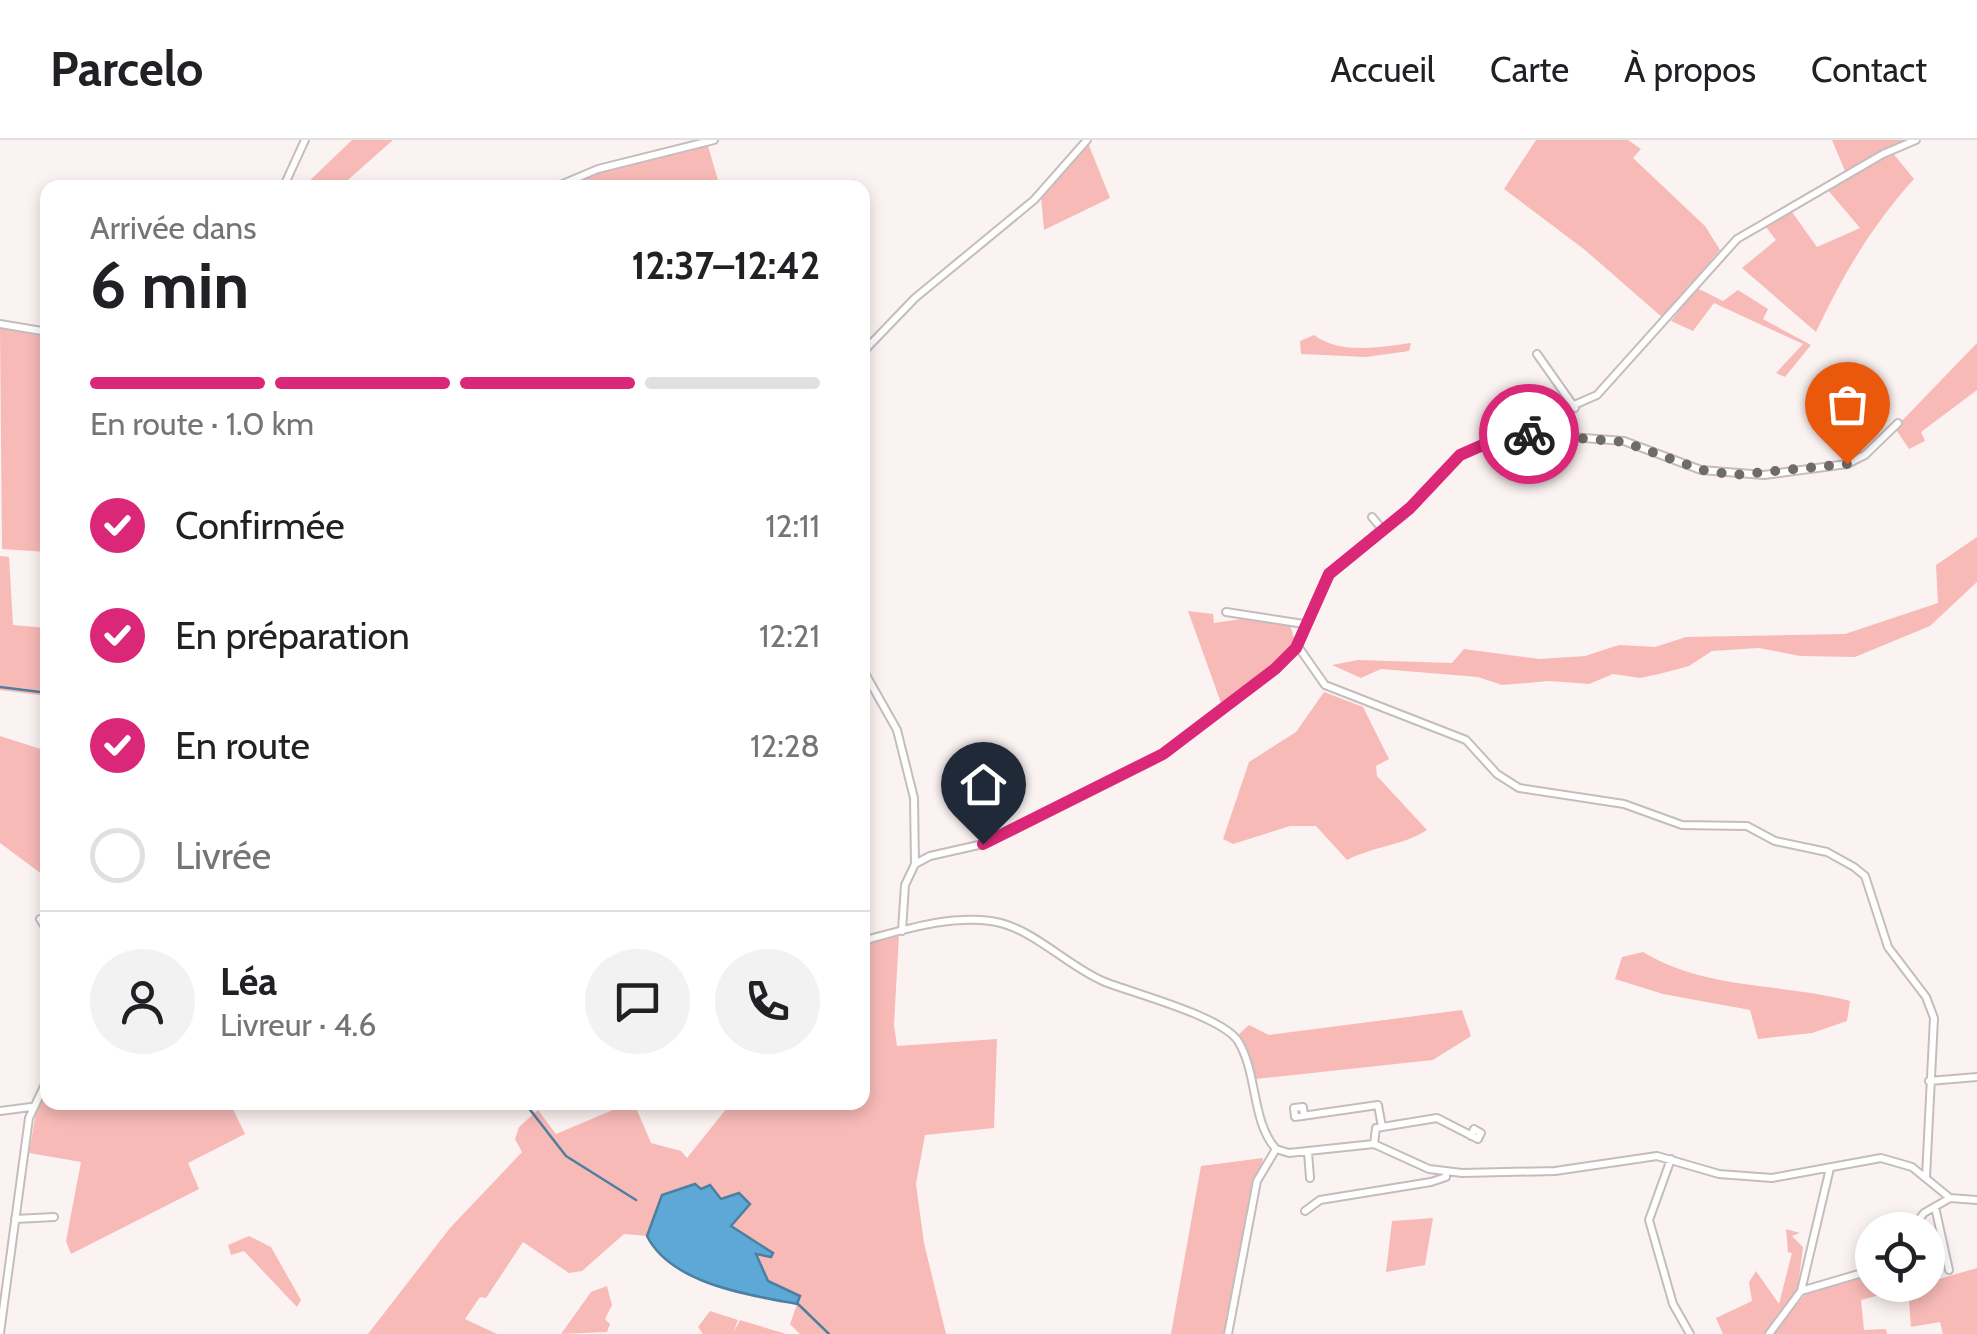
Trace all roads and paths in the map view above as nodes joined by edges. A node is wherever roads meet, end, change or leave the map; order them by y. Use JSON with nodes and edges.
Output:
{"nodes":[{"id":1,"x":305,"y":140,"type":"edge"},
{"id":2,"x":714,"y":140,"type":"edge"},
{"id":3,"x":1087,"y":140,"type":"edge"},
{"id":4,"x":1916,"y":140,"type":"edge"},
{"id":5,"x":287,"y":180,"type":"edge"},
{"id":6,"x":573,"y":180,"type":"edge"},
{"id":7,"x":0,"y":324,"type":"edge"},
{"id":8,"x":40,"y":331,"type":"edge"},
{"id":9,"x":870,"y":345,"type":"edge"},
{"id":10,"x":1537,"y":354,"type":"dead end"},
{"id":11,"x":1575,"y":408,"type":"junction"},
{"id":12,"x":1898,"y":423,"type":"dead end"},
{"id":13,"x":1510,"y":433,"type":"junction"},
{"id":14,"x":1372,"y":516,"type":"dead end"},
{"id":15,"x":1383,"y":530,"type":"junction"},
{"id":16,"x":1226,"y":612,"type":"dead end"},
{"id":17,"x":1304,"y":624,"type":"junction"},
{"id":18,"x":1297,"y":645,"type":"junction"},
{"id":19,"x":870,"y":681,"type":"edge"},
{"id":20,"x":915,"y":864,"type":"junction"},
{"id":21,"x":902,"y":931,"type":"junction"},
{"id":22,"x":870,"y":938,"type":"edge"},
{"id":23,"x":1977,"y":1077,"type":"edge"},
{"id":24,"x":1928,"y":1081,"type":"junction"},
{"id":25,"x":40,"y":1092,"type":"edge"},
{"id":26,"x":31,"y":1107,"type":"junction"},
{"id":27,"x":0,"y":1110,"type":"edge"},
{"id":28,"x":1304,"y":1116,"type":"dead end"},
{"id":29,"x":1382,"y":1127,"type":"junction"},
{"id":30,"x":1470,"y":1136,"type":"dead end"},
{"id":31,"x":1374,"y":1144,"type":"junction"},
{"id":32,"x":1276,"y":1149,"type":"junction"},
{"id":33,"x":1308,"y":1152,"type":"junction"},
{"id":34,"x":1670,"y":1159,"type":"junction"},
{"id":35,"x":1830,"y":1168,"type":"junction"},
{"id":36,"x":1446,"y":1172,"type":"junction"},
{"id":37,"x":1926,"y":1177,"type":"junction"},
{"id":38,"x":1310,"y":1178,"type":"dead end"},
{"id":39,"x":1950,"y":1198,"type":"junction"},
{"id":40,"x":1977,"y":1200,"type":"edge"},
{"id":41,"x":1936,"y":1206,"type":"junction"},
{"id":42,"x":1304,"y":1211,"type":"dead end"},
{"id":43,"x":1930,"y":1212,"type":"edge"},
{"id":44,"x":54,"y":1217,"type":"dead end"},
{"id":45,"x":15,"y":1219,"type":"junction"},
{"id":46,"x":1949,"y":1270,"type":"dead end"},
{"id":47,"x":1855,"y":1275,"type":"edge"},
{"id":48,"x":1801,"y":1291,"type":"junction"},
{"id":49,"x":0,"y":1333,"type":"edge"},
{"id":50,"x":1229,"y":1334,"type":"edge"},
{"id":51,"x":1690,"y":1334,"type":"edge"},
{"id":52,"x":1768,"y":1334,"type":"edge"}],
"edges":[{"from":1,"to":5,"type":"street"},
{"from":2,"to":6,"type":"street"},
{"from":3,"to":9,"type":"street"},
{"from":4,"to":11,"type":"street"},
{"from":7,"to":8,"type":"street"},
{"from":10,"to":11,"type":"street"},
{"from":11,"to":13,"type":"street"},
{"from":12,"to":13,"type":"street"},
{"from":13,"to":15,"type":"street"},
{"from":14,"to":15,"type":"street"},
{"from":15,"to":17,"type":"street"},
{"from":16,"to":17,"type":"street"},
{"from":17,"to":18,"type":"street"},
{"from":18,"to":20,"type":"street"},
{"from":18,"to":24,"type":"street"},
{"from":19,"to":20,"type":"street"},
{"from":20,"to":21,"type":"street"},
{"from":21,"to":22,"type":"street"},
{"from":21,"to":32,"type":"street"},
{"from":23,"to":24,"type":"street"},
{"from":24,"to":37,"type":"street"},
{"from":25,"to":26,"type":"street"},
{"from":26,"to":27,"type":"street"},
{"from":26,"to":45,"type":"street"},
{"from":28,"to":29,"type":"street"},
{"from":29,"to":30,"type":"street"},
{"from":29,"to":31,"type":"street"},
{"from":31,"to":33,"type":"street"},
{"from":31,"to":36,"type":"street"},
{"from":32,"to":33,"type":"street"},
{"from":32,"to":50,"type":"street"},
{"from":33,"to":38,"type":"street"},
{"from":34,"to":35,"type":"street"},
{"from":34,"to":36,"type":"street"},
{"from":34,"to":51,"type":"street"},
{"from":35,"to":37,"type":"street"},
{"from":35,"to":48,"type":"street"},
{"from":36,"to":42,"type":"street"},
{"from":37,"to":39,"type":"street"},
{"from":39,"to":40,"type":"street"},
{"from":39,"to":41,"type":"street"},
{"from":41,"to":43,"type":"street"},
{"from":41,"to":46,"type":"street"},
{"from":44,"to":45,"type":"street"},
{"from":45,"to":49,"type":"street"},
{"from":47,"to":48,"type":"street"},
{"from":48,"to":52,"type":"street"}]}
